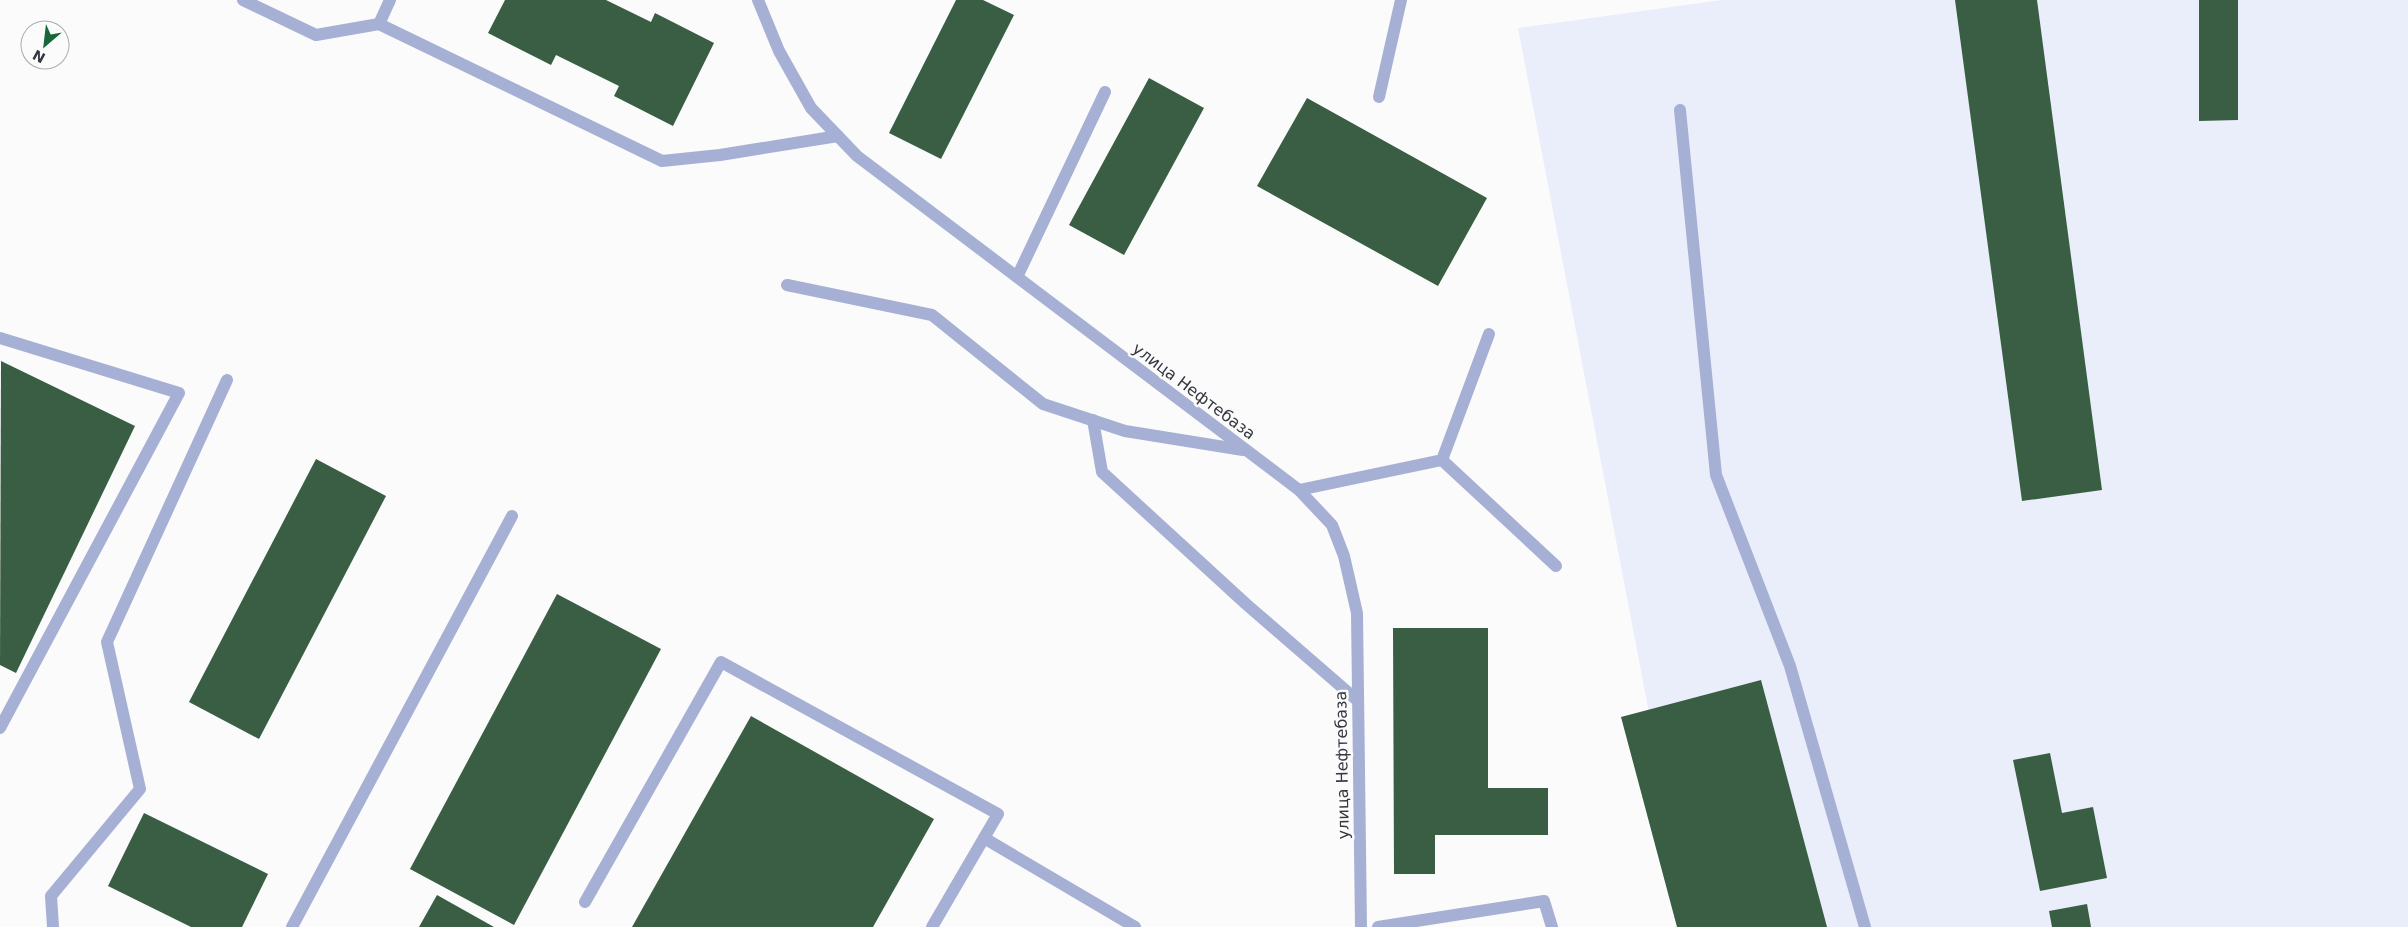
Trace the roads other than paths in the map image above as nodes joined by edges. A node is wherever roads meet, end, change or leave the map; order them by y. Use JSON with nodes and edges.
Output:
{"nodes":[{"id":1,"x":243,"y":0,"type":"edge"},
{"id":2,"x":390,"y":0,"type":"edge"},
{"id":3,"x":758,"y":0,"type":"edge"},
{"id":4,"x":1401,"y":0,"type":"edge"},
{"id":5,"x":379,"y":24,"type":"junction"},
{"id":6,"x":1105,"y":92,"type":"dead end"},
{"id":7,"x":1379,"y":96,"type":"dead end"},
{"id":8,"x":1680,"y":110,"type":"dead end"},
{"id":9,"x":838,"y":136,"type":"junction"},
{"id":10,"x":1017,"y":277,"type":"junction"},
{"id":11,"x":787,"y":285,"type":"dead end"},
{"id":12,"x":1489,"y":334,"type":"dead end"},
{"id":13,"x":0,"y":338,"type":"edge"},
{"id":14,"x":227,"y":380,"type":"dead end"},
{"id":15,"x":1093,"y":420,"type":"junction"},
{"id":16,"x":1246,"y":451,"type":"junction"},
{"id":17,"x":1442,"y":460,"type":"junction"},
{"id":18,"x":1299,"y":490,"type":"junction"},
{"id":19,"x":512,"y":516,"type":"dead end"},
{"id":20,"x":1556,"y":566,"type":"dead end"},
{"id":21,"x":1358,"y":701,"type":"junction"},
{"id":22,"x":0,"y":728,"type":"edge"},
{"id":23,"x":984,"y":838,"type":"junction"},
{"id":24,"x":585,"y":902,"type":"dead end"},
{"id":25,"x":54,"y":927,"type":"edge"},
{"id":26,"x":292,"y":927,"type":"edge"},
{"id":27,"x":932,"y":927,"type":"edge"},
{"id":28,"x":1135,"y":927,"type":"edge"},
{"id":29,"x":1361,"y":927,"type":"edge"},
{"id":30,"x":1378,"y":927,"type":"edge"},
{"id":31,"x":1552,"y":927,"type":"edge"},
{"id":32,"x":1865,"y":927,"type":"edge"}],
"edges":[{"from":1,"to":5,"type":"street"},
{"from":2,"to":5,"type":"street"},
{"from":3,"to":9,"type":"street","name":"улица Нефтебаза"},
{"from":4,"to":7,"type":"street"},
{"from":5,"to":9,"type":"street"},
{"from":6,"to":10,"type":"street"},
{"from":8,"to":32,"type":"street"},
{"from":9,"to":10,"type":"street","name":"улица Нефтебаза"},
{"from":10,"to":16,"type":"street","name":"улица Нефтебаза"},
{"from":11,"to":15,"type":"street"},
{"from":12,"to":17,"type":"street"},
{"from":13,"to":22,"type":"street"},
{"from":14,"to":25,"type":"street"},
{"from":15,"to":16,"type":"street"},
{"from":15,"to":21,"type":"street"},
{"from":16,"to":18,"type":"street","name":"улица Нефтебаза"},
{"from":17,"to":18,"type":"street"},
{"from":17,"to":20,"type":"street"},
{"from":18,"to":21,"type":"street","name":"улица Нефтебаза"},
{"from":19,"to":26,"type":"street"},
{"from":21,"to":29,"type":"street","name":"улица Нефтебаза"},
{"from":23,"to":24,"type":"street"},
{"from":23,"to":27,"type":"street"},
{"from":23,"to":28,"type":"street"},
{"from":30,"to":31,"type":"street"}]}
